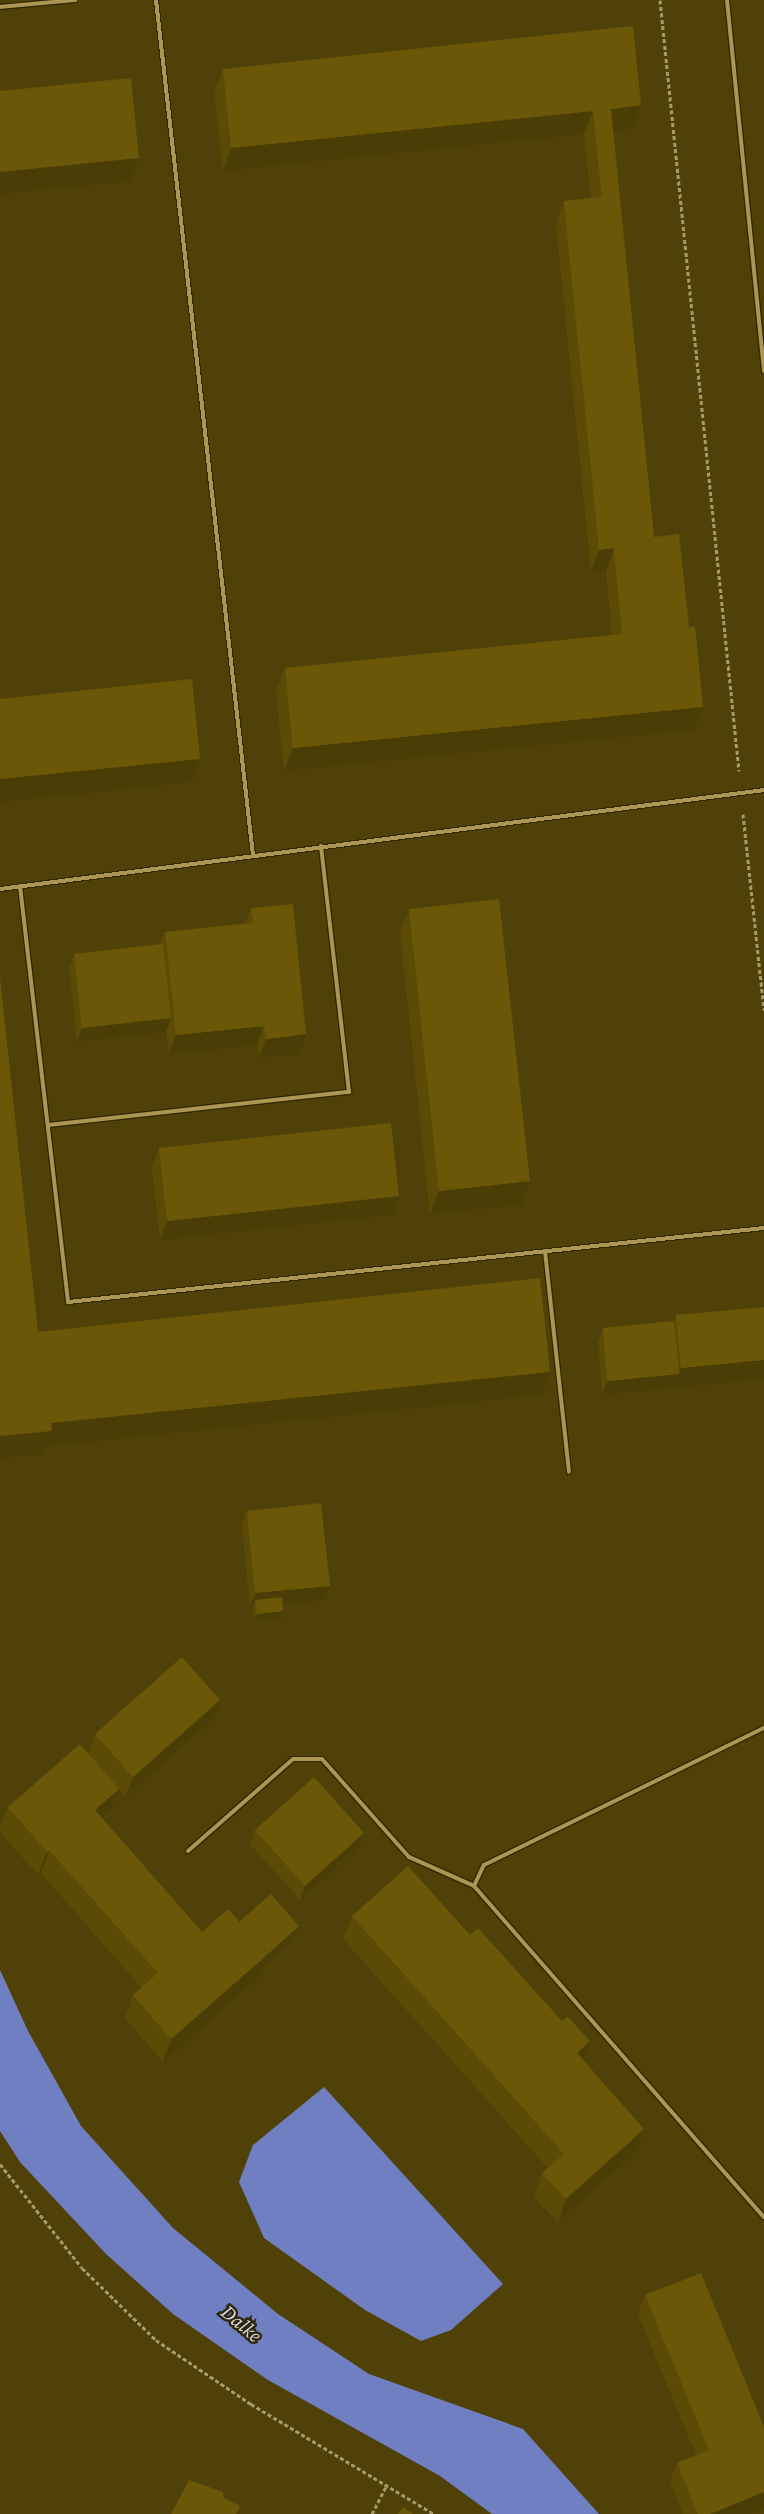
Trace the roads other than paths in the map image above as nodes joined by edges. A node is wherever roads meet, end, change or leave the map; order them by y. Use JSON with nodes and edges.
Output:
{"nodes":[{"id":1,"x":76,"y":0,"type":"edge"},
{"id":2,"x":156,"y":0,"type":"edge"},
{"id":3,"x":727,"y":0,"type":"edge"},
{"id":4,"x":0,"y":7,"type":"edge"},
{"id":5,"x":764,"y":371,"type":"edge"},
{"id":6,"x":764,"y":790,"type":"edge"},
{"id":7,"x":322,"y":846,"type":"junction"},
{"id":8,"x":253,"y":855,"type":"junction"},
{"id":9,"x":20,"y":886,"type":"junction"},
{"id":10,"x":0,"y":888,"type":"edge"},
{"id":11,"x":48,"y":1125,"type":"junction"},
{"id":12,"x":764,"y":1228,"type":"edge"},
{"id":13,"x":545,"y":1251,"type":"junction"},
{"id":14,"x":569,"y":1472,"type":"dead end"},
{"id":15,"x":764,"y":1728,"type":"edge"},
{"id":16,"x":188,"y":1851,"type":"dead end"},
{"id":17,"x":474,"y":1886,"type":"junction"},
{"id":18,"x":764,"y":2217,"type":"edge"}],
"edges":[{"from":1,"to":4,"type":"lane"},
{"from":2,"to":8,"type":"lane"},
{"from":3,"to":5,"type":"lane"},
{"from":6,"to":7,"type":"lane"},
{"from":7,"to":8,"type":"lane"},
{"from":7,"to":11,"type":"lane"},
{"from":8,"to":9,"type":"lane"},
{"from":9,"to":10,"type":"lane"},
{"from":9,"to":11,"type":"lane"},
{"from":11,"to":13,"type":"lane"},
{"from":12,"to":13,"type":"lane"},
{"from":13,"to":14,"type":"lane"},
{"from":15,"to":17,"type":"lane"},
{"from":16,"to":17,"type":"lane"},
{"from":17,"to":18,"type":"lane"}]}
